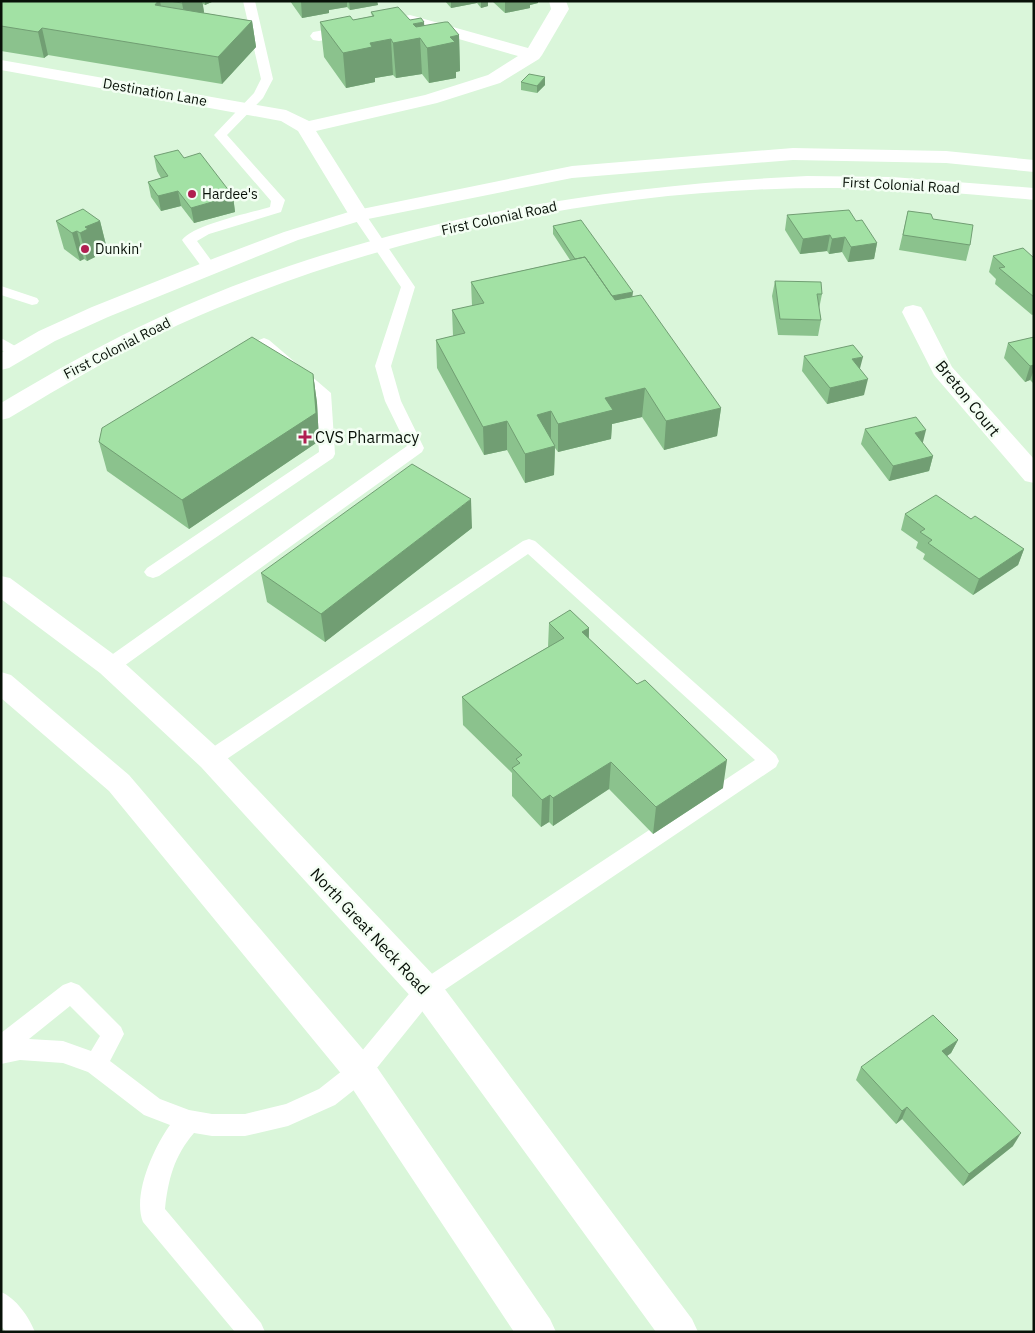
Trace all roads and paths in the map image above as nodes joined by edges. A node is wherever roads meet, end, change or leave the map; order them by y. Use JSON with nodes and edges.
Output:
{"nodes":[{"id":1,"x":249,"y":1,"type":"edge"},
{"id":2,"x":557,"y":1,"type":"edge"},
{"id":3,"x":319,"y":36,"type":"dead end"},
{"id":4,"x":533,"y":55,"type":"junction"},
{"id":5,"x":1,"y":65,"type":"edge"},
{"id":6,"x":244,"y":108,"type":"junction"},
{"id":7,"x":305,"y":128,"type":"junction"},
{"id":8,"x":1034,"y":166,"type":"edge"},
{"id":9,"x":1034,"y":194,"type":"edge"},
{"id":10,"x":359,"y":215,"type":"junction"},
{"id":11,"x":378,"y":245,"type":"junction"},
{"id":12,"x":209,"y":267,"type":"junction"},
{"id":13,"x":1,"y":290,"type":"edge"},
{"id":14,"x":32,"y":301,"type":"dead end"},
{"id":15,"x":913,"y":312,"type":"dead end"},
{"id":16,"x":264,"y":343,"type":"edge"},
{"id":17,"x":7,"y":353,"type":"edge"},
{"id":18,"x":1,"y":413,"type":"edge"},
{"id":19,"x":1034,"y":476,"type":"edge"},
{"id":20,"x":154,"y":572,"type":"dead end"},
{"id":21,"x":1,"y":585,"type":"edge"},
{"id":22,"x":110,"y":666,"type":"junction"},
{"id":23,"x":1,"y":682,"type":"edge"},
{"id":24,"x":211,"y":759,"type":"junction"},
{"id":25,"x":426,"y":990,"type":"junction"},
{"id":26,"x":1,"y":1047,"type":"edge"},
{"id":27,"x":1,"y":1053,"type":"edge"},
{"id":28,"x":96,"y":1064,"type":"junction"},
{"id":29,"x":360,"y":1070,"type":"junction"},
{"id":30,"x":189,"y":1122,"type":"junction"},
{"id":31,"x":1,"y":1305,"type":"edge"},
{"id":32,"x":22,"y":1332,"type":"edge"},
{"id":33,"x":252,"y":1332,"type":"edge"},
{"id":34,"x":537,"y":1332,"type":"edge"},
{"id":35,"x":679,"y":1332,"type":"edge"}],
"edges":[{"from":1,"to":6,"type":"lane"},
{"from":2,"to":4,"type":"main road"},
{"from":3,"to":4,"type":"main road"},
{"from":4,"to":7,"type":"main road"},
{"from":5,"to":6,"type":"main road","name":"Destination Lane"},
{"from":6,"to":7,"type":"main road","name":"Destination Lane"},
{"from":6,"to":12,"type":"lane"},
{"from":7,"to":10,"type":"main road","name":"Destination Lane"},
{"from":8,"to":10,"type":"main road","name":"First Colonial Road"},
{"from":9,"to":11,"type":"main road","name":"First Colonial Road"},
{"from":10,"to":11,"type":"lane"},
{"from":10,"to":12,"type":"main road","name":"First Colonial Road"},
{"from":11,"to":18,"type":"main road","name":"First Colonial Road"},
{"from":11,"to":22,"type":"lane"},
{"from":12,"to":17,"type":"main road","name":"First Colonial Road"},
{"from":13,"to":14,"type":"lane"},
{"from":15,"to":19,"type":"main road","name":"Breton Court"},
{"from":16,"to":20,"type":"lane"},
{"from":21,"to":22,"type":"main road","name":"North Great Neck Road"},
{"from":22,"to":24,"type":"main road","name":"North Great Neck Road"},
{"from":23,"to":29,"type":"main road"},
{"from":24,"to":25,"type":"main road","name":"North Great Neck Road"},
{"from":24,"to":25,"type":"lane"},
{"from":25,"to":29,"type":"lane"},
{"from":25,"to":35,"type":"main road","name":"North Great Neck Road"},
{"from":26,"to":28,"type":"lane"},
{"from":27,"to":28,"type":"lane"},
{"from":28,"to":30,"type":"lane"},
{"from":29,"to":30,"type":"lane"},
{"from":29,"to":34,"type":"main road"},
{"from":30,"to":33,"type":"lane"},
{"from":31,"to":32,"type":"lane"}]}
